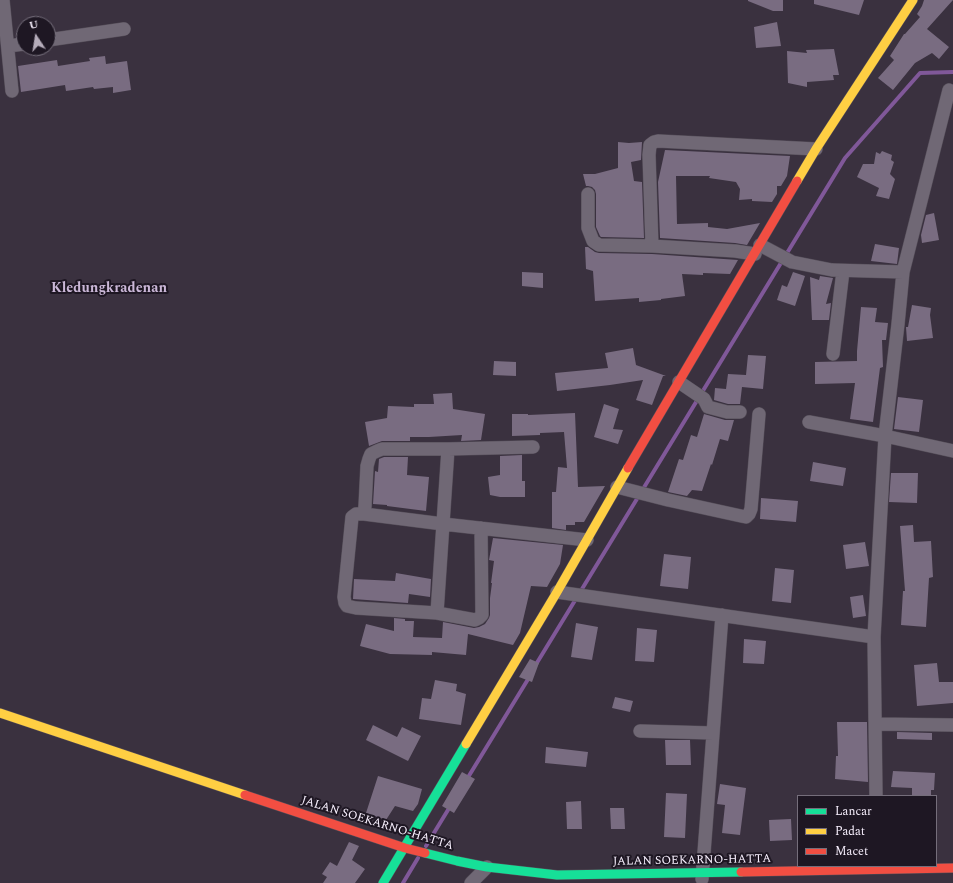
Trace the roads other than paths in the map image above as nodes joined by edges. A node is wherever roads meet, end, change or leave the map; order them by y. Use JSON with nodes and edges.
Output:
{"nodes":[{"id":1,"x":3,"y":0,"type":"edge"},
{"id":2,"x":908,"y":1,"type":"edge"},
{"id":3,"x":124,"y":29,"type":"dead end"},
{"id":4,"x":56,"y":39,"type":"edge"},
{"id":5,"x":16,"y":45,"type":"edge"},
{"id":6,"x":8,"y":46,"type":"junction"},
{"id":7,"x":949,"y":90,"type":"dead end"},
{"id":8,"x":12,"y":91,"type":"dead end"},
{"id":9,"x":816,"y":149,"type":"junction"},
{"id":10,"x":588,"y":194,"type":"dead end"},
{"id":11,"x":652,"y":246,"type":"junction"},
{"id":12,"x":757,"y":250,"type":"junction"},
{"id":13,"x":843,"y":271,"type":"junction"},
{"id":14,"x":903,"y":272,"type":"junction"},
{"id":15,"x":833,"y":354,"type":"dead end"},
{"id":16,"x":684,"y":385,"type":"junction"},
{"id":17,"x":740,"y":412,"type":"dead end"},
{"id":18,"x":759,"y":414,"type":"dead end"},
{"id":19,"x":810,"y":422,"type":"dead end"},
{"id":20,"x":885,"y":436,"type":"junction"},
{"id":21,"x":534,"y":447,"type":"dead end"},
{"id":22,"x":448,"y":449,"type":"junction"},
{"id":23,"x":953,"y":451,"type":"edge"},
{"id":24,"x":617,"y":487,"type":"junction"},
{"id":25,"x":364,"y":514,"type":"junction"},
{"id":26,"x":443,"y":524,"type":"junction"},
{"id":27,"x":481,"y":528,"type":"junction"},
{"id":28,"x":587,"y":540,"type":"junction"},
{"id":29,"x":557,"y":592,"type":"junction"},
{"id":30,"x":437,"y":612,"type":"junction"},
{"id":31,"x":722,"y":615,"type":"junction"},
{"id":32,"x":874,"y":637,"type":"junction"},
{"id":33,"x":0,"y":713,"type":"edge"},
{"id":34,"x":876,"y":724,"type":"junction"},
{"id":35,"x":953,"y":725,"type":"edge"},
{"id":36,"x":640,"y":732,"type":"dead end"},
{"id":37,"x":713,"y":733,"type":"junction"},
{"id":38,"x":876,"y":795,"type":"edge"},
{"id":39,"x":405,"y":848,"type":"junction"},
{"id":40,"x":487,"y":867,"type":"junction"},
{"id":41,"x":953,"y":868,"type":"edge"},
{"id":42,"x":877,"y":873,"type":"edge"},
{"id":43,"x":702,"y":878,"type":"edge"},
{"id":44,"x":556,"y":879,"type":"edge"},
{"id":45,"x":383,"y":883,"type":"edge"},
{"id":46,"x":471,"y":883,"type":"edge"}],
"edges":[{"from":1,"to":6,"type":"street"},
{"from":2,"to":9,"type":"main road"},
{"from":3,"to":4,"type":"street"},
{"from":5,"to":6,"type":"street"},
{"from":6,"to":8,"type":"street"},
{"from":7,"to":14,"type":"street"},
{"from":9,"to":11,"type":"street"},
{"from":9,"to":12,"type":"main road"},
{"from":10,"to":11,"type":"street"},
{"from":11,"to":12,"type":"street"},
{"from":12,"to":13,"type":"street"},
{"from":12,"to":16,"type":"main road"},
{"from":13,"to":14,"type":"street"},
{"from":13,"to":15,"type":"street"},
{"from":14,"to":20,"type":"street"},
{"from":16,"to":17,"type":"street"},
{"from":16,"to":24,"type":"main road"},
{"from":18,"to":24,"type":"street"},
{"from":19,"to":20,"type":"street"},
{"from":20,"to":23,"type":"street"},
{"from":20,"to":32,"type":"street"},
{"from":21,"to":22,"type":"street"},
{"from":22,"to":25,"type":"street"},
{"from":22,"to":26,"type":"street"},
{"from":24,"to":28,"type":"main road"},
{"from":25,"to":26,"type":"street"},
{"from":25,"to":30,"type":"street"},
{"from":26,"to":27,"type":"street"},
{"from":26,"to":30,"type":"street"},
{"from":27,"to":28,"type":"street"},
{"from":27,"to":30,"type":"street"},
{"from":28,"to":29,"type":"main road"},
{"from":29,"to":31,"type":"street"},
{"from":29,"to":39,"type":"main road"},
{"from":31,"to":32,"type":"street"},
{"from":31,"to":37,"type":"street"},
{"from":32,"to":34,"type":"street"},
{"from":33,"to":39,"type":"main road","name":"JALAN SOEKARNO-HATTA"},
{"from":34,"to":35,"type":"street"},
{"from":34,"to":38,"type":"street"},
{"from":36,"to":37,"type":"street"},
{"from":37,"to":43,"type":"street"},
{"from":39,"to":40,"type":"main road","name":"JALAN SOEKARNO-HATTA"},
{"from":39,"to":45,"type":"main road"},
{"from":40,"to":44,"type":"main road","name":"JALAN SOEKARNO-HATTA"},
{"from":40,"to":46,"type":"street"},
{"from":41,"to":42,"type":"main road","name":"JALAN SOEKARNO-HATTA"},
{"from":42,"to":43,"type":"main road","name":"JALAN SOEKARNO-HATTA"},
{"from":43,"to":44,"type":"main road","name":"JALAN SOEKARNO-HATTA"}]}
